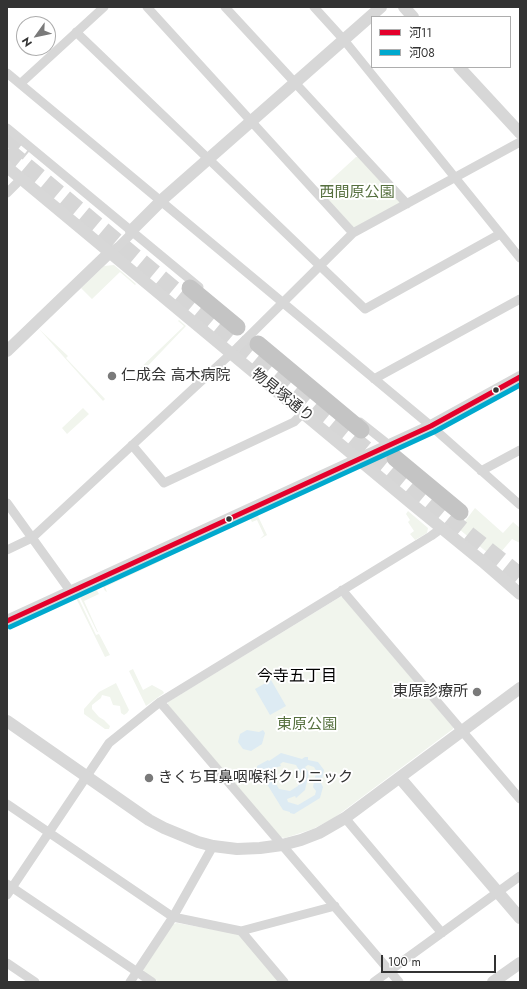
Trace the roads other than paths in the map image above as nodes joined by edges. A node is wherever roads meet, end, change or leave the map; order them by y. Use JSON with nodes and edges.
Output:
{"nodes":[{"id":1,"x":104,"y":7,"type":"edge"},
{"id":2,"x":148,"y":7,"type":"edge"},
{"id":3,"x":226,"y":7,"type":"edge"},
{"id":4,"x":314,"y":7,"type":"edge"},
{"id":5,"x":381,"y":7,"type":"edge"},
{"id":6,"x":404,"y":7,"type":"edge"},
{"id":7,"x":412,"y":16,"type":"edge"},
{"id":8,"x":76,"y":32,"type":"junction"},
{"id":9,"x":344,"y":40,"type":"junction"},
{"id":10,"x":460,"y":68,"type":"edge"},
{"id":11,"x":7,"y":73,"type":"edge"},
{"id":12,"x":295,"y":83,"type":"junction"},
{"id":13,"x":20,"y":84,"type":"junction"},
{"id":14,"x":251,"y":121,"type":"junction"},
{"id":15,"x":7,"y":128,"type":"edge"},
{"id":16,"x":520,"y":133,"type":"edge"},
{"id":17,"x":520,"y":142,"type":"edge"},
{"id":18,"x":209,"y":159,"type":"junction"},
{"id":19,"x":7,"y":167,"type":"edge"},
{"id":20,"x":455,"y":177,"type":"junction"},
{"id":21,"x":21,"y":179,"type":"junction"},
{"id":22,"x":7,"y":193,"type":"edge"},
{"id":23,"x":161,"y":202,"type":"junction"},
{"id":24,"x":407,"y":204,"type":"junction"},
{"id":25,"x":131,"y":231,"type":"junction"},
{"id":26,"x":353,"y":233,"type":"junction"},
{"id":27,"x":500,"y":234,"type":"junction"},
{"id":28,"x":109,"y":253,"type":"junction"},
{"id":29,"x":520,"y":258,"type":"edge"},
{"id":30,"x":320,"y":266,"type":"junction"},
{"id":31,"x":190,"y":288,"type":"dead end"},
{"id":32,"x":520,"y":298,"type":"edge"},
{"id":33,"x":283,"y":304,"type":"junction"},
{"id":34,"x":237,"y":327,"type":"dead end"},
{"id":35,"x":256,"y":338,"type":"junction"},
{"id":36,"x":7,"y":351,"type":"edge"},
{"id":37,"x":231,"y":354,"type":"junction"},
{"id":38,"x":520,"y":377,"type":"edge"},
{"id":39,"x":374,"y":379,"type":"junction"},
{"id":40,"x":303,"y":413,"type":"junction"},
{"id":41,"x":431,"y":426,"type":"junction"},
{"id":42,"x":361,"y":430,"type":"dead end"},
{"id":43,"x":132,"y":445,"type":"junction"},
{"id":44,"x":520,"y":450,"type":"edge"},
{"id":45,"x":392,"y":452,"type":"junction"},
{"id":46,"x":359,"y":460,"type":"junction"},
{"id":47,"x":481,"y":471,"type":"junction"},
{"id":48,"x":7,"y":503,"type":"edge"},
{"id":49,"x":520,"y":505,"type":"edge"},
{"id":50,"x":460,"y":512,"type":"dead end"},
{"id":51,"x":442,"y":528,"type":"junction"},
{"id":52,"x":32,"y":538,"type":"junction"},
{"id":53,"x":7,"y":550,"type":"edge"},
{"id":54,"x":342,"y":590,"type":"junction"},
{"id":55,"x":71,"y":592,"type":"junction"},
{"id":56,"x":520,"y":594,"type":"edge"},
{"id":57,"x":7,"y":621,"type":"edge"},
{"id":58,"x":520,"y":688,"type":"edge"},
{"id":59,"x":160,"y":702,"type":"junction"},
{"id":60,"x":7,"y":721,"type":"edge"},
{"id":61,"x":462,"y":731,"type":"junction"},
{"id":62,"x":87,"y":776,"type":"junction"},
{"id":63,"x":400,"y":778,"type":"junction"},
{"id":64,"x":520,"y":799,"type":"edge"},
{"id":65,"x":7,"y":804,"type":"edge"},
{"id":66,"x":345,"y":818,"type":"junction"},
{"id":67,"x":49,"y":833,"type":"junction"},
{"id":68,"x":282,"y":845,"type":"junction"},
{"id":69,"x":213,"y":846,"type":"junction"},
{"id":70,"x":520,"y":876,"type":"edge"},
{"id":71,"x":9,"y":889,"type":"edge"},
{"id":72,"x":498,"y":892,"type":"junction"},
{"id":73,"x":335,"y":906,"type":"junction"},
{"id":74,"x":173,"y":917,"type":"junction"},
{"id":75,"x":520,"y":918,"type":"edge"},
{"id":76,"x":240,"y":931,"type":"junction"},
{"id":77,"x":442,"y":933,"type":"junction"},
{"id":78,"x":7,"y":963,"type":"edge"},
{"id":79,"x":520,"y":963,"type":"edge"},
{"id":80,"x":137,"y":971,"type":"junction"},
{"id":81,"x":390,"y":971,"type":"junction"},
{"id":82,"x":35,"y":982,"type":"edge"},
{"id":83,"x":130,"y":982,"type":"edge"},
{"id":84,"x":152,"y":982,"type":"edge"},
{"id":85,"x":284,"y":982,"type":"edge"},
{"id":86,"x":374,"y":982,"type":"edge"},
{"id":87,"x":399,"y":982,"type":"edge"},
{"id":88,"x":493,"y":982,"type":"edge"}],
"edges":[{"from":1,"to":8,"type":"street"},
{"from":2,"to":14,"type":"street"},
{"from":3,"to":12,"type":"street"},
{"from":4,"to":9,"type":"street"},
{"from":5,"to":9,"type":"street"},
{"from":6,"to":7,"type":"street"},
{"from":8,"to":13,"type":"street"},
{"from":8,"to":18,"type":"street"},
{"from":9,"to":12,"type":"street"},
{"from":9,"to":20,"type":"street"},
{"from":10,"to":16,"type":"street"},
{"from":11,"to":13,"type":"street"},
{"from":12,"to":14,"type":"street"},
{"from":12,"to":24,"type":"street"},
{"from":13,"to":23,"type":"street"},
{"from":14,"to":18,"type":"street"},
{"from":14,"to":26,"type":"street"},
{"from":15,"to":25,"type":"street"},
{"from":17,"to":20,"type":"street"},
{"from":18,"to":23,"type":"street"},
{"from":18,"to":30,"type":"street"},
{"from":19,"to":21,"type":"street","name":"物見塚通り"},
{"from":20,"to":24,"type":"street"},
{"from":20,"to":27,"type":"street"},
{"from":21,"to":22,"type":"street"},
{"from":21,"to":28,"type":"street","name":"物見塚通り"},
{"from":23,"to":25,"type":"street"},
{"from":23,"to":33,"type":"street"},
{"from":24,"to":26,"type":"street"},
{"from":25,"to":28,"type":"street"},
{"from":25,"to":35,"type":"street"},
{"from":26,"to":30,"type":"street"},
{"from":27,"to":29,"type":"street"},
{"from":27,"to":30,"type":"street"},
{"from":28,"to":36,"type":"street"},
{"from":28,"to":37,"type":"street","name":"物見塚通り"},
{"from":30,"to":33,"type":"street"},
{"from":31,"to":34,"type":"highway"},
{"from":32,"to":39,"type":"street"},
{"from":33,"to":35,"type":"street"},
{"from":33,"to":39,"type":"street"},
{"from":35,"to":37,"type":"street"},
{"from":35,"to":42,"type":"highway"},
{"from":35,"to":45,"type":"street"},
{"from":37,"to":40,"type":"street","name":"物見塚通り"},
{"from":37,"to":43,"type":"street"},
{"from":38,"to":41,"type":"street"},
{"from":39,"to":41,"type":"street"},
{"from":40,"to":43,"type":"street"},
{"from":40,"to":46,"type":"street","name":"物見塚通り"},
{"from":41,"to":45,"type":"street"},
{"from":41,"to":47,"type":"street"},
{"from":43,"to":52,"type":"street"},
{"from":44,"to":47,"type":"street"},
{"from":45,"to":46,"type":"street"},
{"from":45,"to":50,"type":"highway"},
{"from":46,"to":51,"type":"street","name":"物見塚通り"},
{"from":46,"to":55,"type":"street"},
{"from":47,"to":49,"type":"street"},
{"from":48,"to":52,"type":"street"},
{"from":51,"to":54,"type":"street"},
{"from":51,"to":56,"type":"street","name":"物見塚通り"},
{"from":52,"to":53,"type":"street"},
{"from":52,"to":55,"type":"street"},
{"from":54,"to":59,"type":"street"},
{"from":54,"to":61,"type":"street"},
{"from":55,"to":57,"type":"street"},
{"from":58,"to":61,"type":"street"},
{"from":59,"to":62,"type":"street"},
{"from":59,"to":68,"type":"street"},
{"from":60,"to":62,"type":"street"},
{"from":61,"to":63,"type":"street"},
{"from":61,"to":64,"type":"street"},
{"from":62,"to":67,"type":"street"},
{"from":62,"to":69,"type":"street"},
{"from":63,"to":66,"type":"street"},
{"from":63,"to":72,"type":"street"},
{"from":65,"to":67,"type":"street"},
{"from":66,"to":68,"type":"street"},
{"from":66,"to":77,"type":"street"},
{"from":67,"to":71,"type":"street"},
{"from":67,"to":74,"type":"street"},
{"from":68,"to":69,"type":"street"},
{"from":68,"to":73,"type":"street"},
{"from":69,"to":74,"type":"street"},
{"from":70,"to":72,"type":"street"},
{"from":71,"to":80,"type":"street"},
{"from":72,"to":75,"type":"street"},
{"from":72,"to":77,"type":"street"},
{"from":73,"to":76,"type":"street"},
{"from":73,"to":81,"type":"street"},
{"from":74,"to":76,"type":"street"},
{"from":74,"to":80,"type":"street"},
{"from":76,"to":85,"type":"street"},
{"from":77,"to":81,"type":"street"},
{"from":78,"to":82,"type":"street"},
{"from":79,"to":88,"type":"street"},
{"from":80,"to":83,"type":"street"},
{"from":80,"to":84,"type":"street"},
{"from":81,"to":86,"type":"street"},
{"from":81,"to":87,"type":"street"}]}
